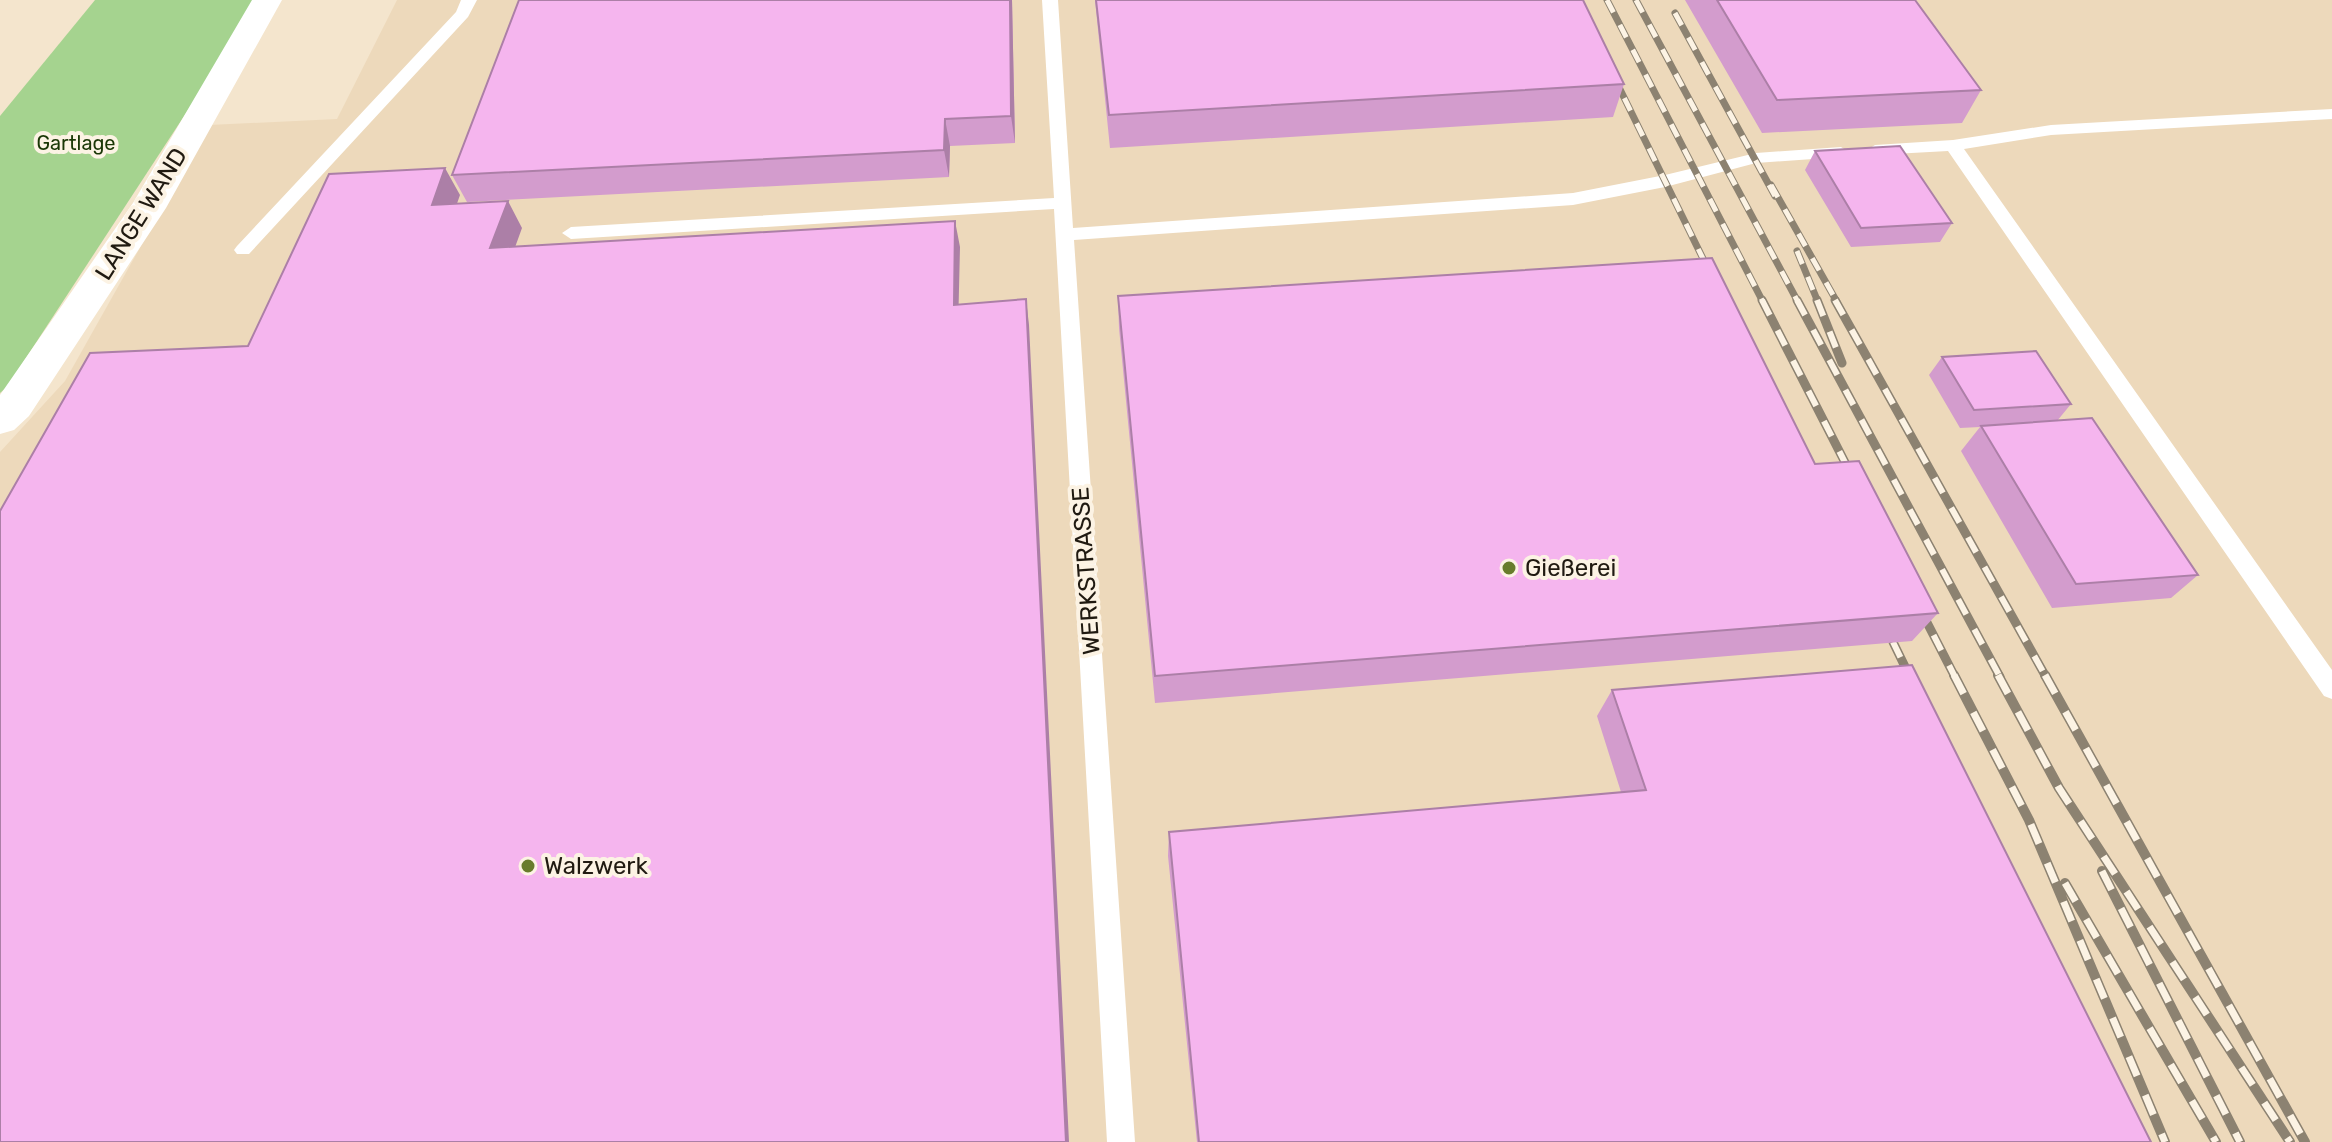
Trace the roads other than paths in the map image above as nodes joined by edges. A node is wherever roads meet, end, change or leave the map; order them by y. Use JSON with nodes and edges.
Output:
{"nodes":[{"id":1,"x":267,"y":0,"type":"edge"},
{"id":2,"x":469,"y":0,"type":"edge"},
{"id":3,"x":1050,"y":0,"type":"edge"},
{"id":4,"x":2332,"y":114,"type":"edge"},
{"id":5,"x":1953,"y":145,"type":"junction"},
{"id":6,"x":1063,"y":203,"type":"junction"},
{"id":7,"x":571,"y":233,"type":"dead end"},
{"id":8,"x":1065,"y":235,"type":"junction"},
{"id":9,"x":243,"y":250,"type":"dead end"},
{"id":10,"x":0,"y":419,"type":"edge"},
{"id":11,"x":2332,"y":689,"type":"edge"},
{"id":12,"x":1121,"y":1142,"type":"edge"}],
"edges":[{"from":1,"to":10,"type":"street","name":"LANGE WAND"},
{"from":2,"to":9,"type":"lane"},
{"from":3,"to":6,"type":"lane","name":"WERKSTRASSE"},
{"from":4,"to":5,"type":"lane"},
{"from":5,"to":8,"type":"lane"},
{"from":5,"to":11,"type":"lane"},
{"from":6,"to":7,"type":"lane"},
{"from":6,"to":8,"type":"lane","name":"WERKSTRASSE"},
{"from":8,"to":12,"type":"lane","name":"WERKSTRASSE"}]}
